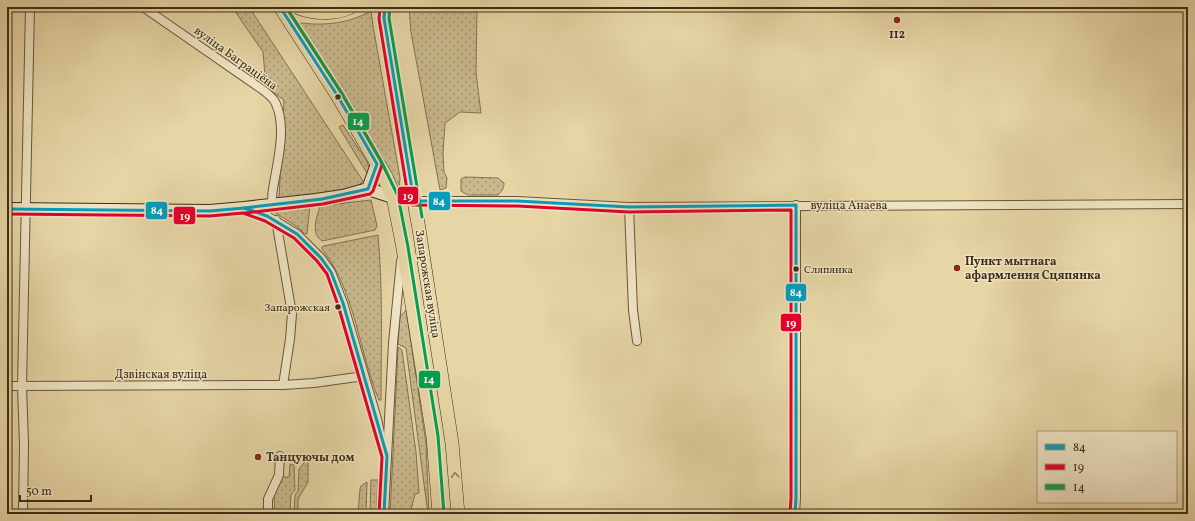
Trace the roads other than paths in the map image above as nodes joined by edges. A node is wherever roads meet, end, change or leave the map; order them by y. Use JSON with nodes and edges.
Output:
{"nodes":[{"id":1,"x":30,"y":7,"type":"edge"},
{"id":2,"x":143,"y":7,"type":"edge"},
{"id":3,"x":280,"y":7,"type":"edge"},
{"id":4,"x":296,"y":7,"type":"edge"},
{"id":5,"x":351,"y":7,"type":"edge"},
{"id":6,"x":385,"y":7,"type":"edge"},
{"id":7,"x":377,"y":164,"type":"junction"},
{"id":8,"x":368,"y":189,"type":"junction"},
{"id":9,"x":393,"y":197,"type":"junction"},
{"id":10,"x":414,"y":201,"type":"junction"},
{"id":11,"x":1188,"y":204,"type":"edge"},
{"id":12,"x":272,"y":205,"type":"junction"},
{"id":13,"x":796,"y":205,"type":"junction"},
{"id":14,"x":629,"y":207,"type":"junction"},
{"id":15,"x":244,"y":208,"type":"junction"},
{"id":16,"x":7,"y":209,"type":"edge"},
{"id":17,"x":27,"y":209,"type":"junction"},
{"id":18,"x":276,"y":220,"type":"junction"},
{"id":19,"x":403,"y":248,"type":"junction"},
{"id":20,"x":637,"y":341,"type":"dead end"},
{"id":21,"x":364,"y":376,"type":"junction"},
{"id":22,"x":283,"y":385,"type":"junction"},
{"id":23,"x":7,"y":386,"type":"edge"},
{"id":24,"x":22,"y":386,"type":"junction"},
{"id":25,"x":280,"y":456,"type":"dead end"},
{"id":26,"x":387,"y":456,"type":"junction"},
{"id":27,"x":23,"y":514,"type":"edge"},
{"id":28,"x":268,"y":514,"type":"edge"},
{"id":29,"x":384,"y":514,"type":"edge"},
{"id":30,"x":439,"y":514,"type":"edge"},
{"id":31,"x":458,"y":514,"type":"edge"},
{"id":32,"x":795,"y":514,"type":"edge"}],
"edges":[{"from":1,"to":17,"type":"street"},
{"from":2,"to":12,"type":"street","name":"вуліца Баграціёна"},
{"from":3,"to":7,"type":"main road","name":"Запарожская вуліца"},
{"from":4,"to":5,"type":"main road"},
{"from":6,"to":10,"type":"main road","name":"Запарожская вуліца"},
{"from":7,"to":8,"type":"street"},
{"from":7,"to":9,"type":"main road","name":"Запарожская вуліца"},
{"from":8,"to":9,"type":"street"},
{"from":8,"to":12,"type":"street"},
{"from":9,"to":19,"type":"main road","name":"Запарожская вуліца"},
{"from":10,"to":14,"type":"street","name":"вуліца Анаева"},
{"from":31,"to":10,"type":"main road","name":"Запарожская вуліца","one_way":true},
{"from":11,"to":13,"type":"street","name":"вуліца Анаева"},
{"from":12,"to":15,"type":"street"},
{"from":13,"to":14,"type":"street","name":"вуліца Анаева"},
{"from":13,"to":32,"type":"street"},
{"from":14,"to":20,"type":"street"},
{"from":15,"to":17,"type":"street"},
{"from":15,"to":18,"type":"street"},
{"from":16,"to":17,"type":"street"},
{"from":17,"to":24,"type":"street"},
{"from":18,"to":21,"type":"street"},
{"from":18,"to":22,"type":"street"},
{"from":19,"to":26,"type":"street"},
{"from":19,"to":30,"type":"main road","name":"Запарожская вуліца"},
{"from":21,"to":22,"type":"street","name":"Дзвінская вуліца"},
{"from":21,"to":26,"type":"street"},
{"from":22,"to":24,"type":"street","name":"Дзвінская вуліца"},
{"from":23,"to":24,"type":"street","name":"Дзвінская вуліца"},
{"from":24,"to":27,"type":"street"},
{"from":25,"to":28,"type":"street"},
{"from":26,"to":29,"type":"street"}]}
